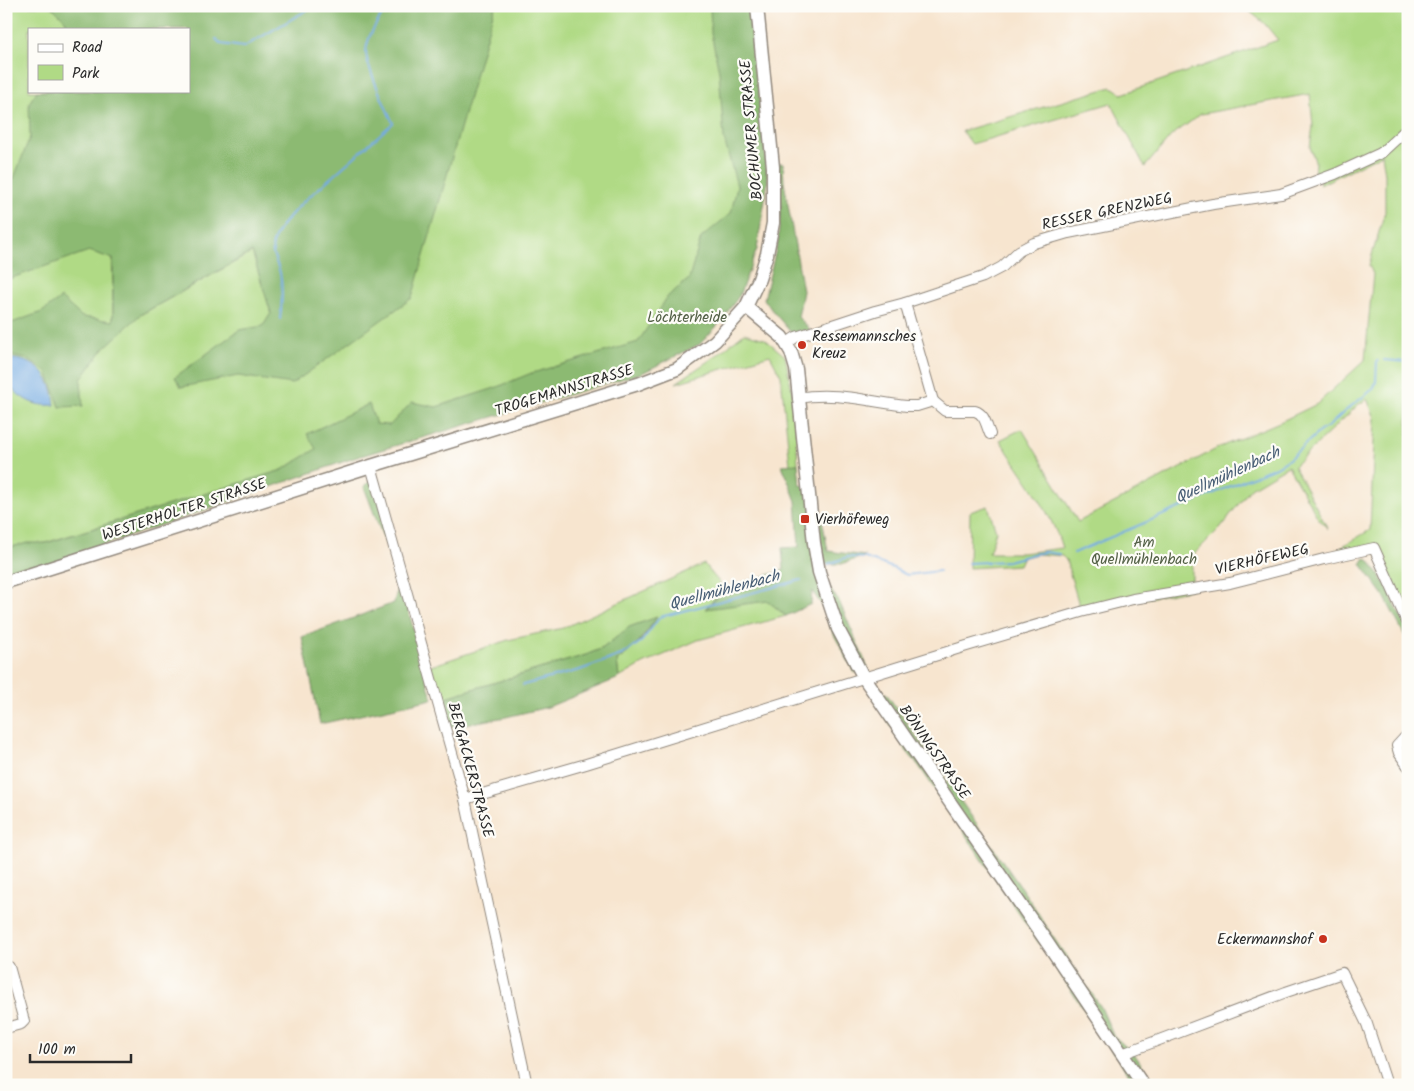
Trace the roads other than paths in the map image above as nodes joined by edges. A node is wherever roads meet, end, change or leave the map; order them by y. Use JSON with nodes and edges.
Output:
{"nodes":[{"id":1,"x":756,"y":6,"type":"edge"},
{"id":2,"x":1408,"y":128,"type":"edge"},
{"id":3,"x":906,"y":303,"type":"junction"},
{"id":4,"x":746,"y":307,"type":"junction"},
{"id":5,"x":787,"y":344,"type":"junction"},
{"id":6,"x":798,"y":398,"type":"junction"},
{"id":7,"x":932,"y":401,"type":"junction"},
{"id":8,"x":990,"y":434,"type":"dead end"},
{"id":9,"x":370,"y":466,"type":"junction"},
{"id":10,"x":6,"y":582,"type":"edge"},
{"id":11,"x":1408,"y":624,"type":"edge"},
{"id":12,"x":864,"y":678,"type":"junction"},
{"id":13,"x":1408,"y":734,"type":"edge"},
{"id":14,"x":1408,"y":766,"type":"edge"},
{"id":15,"x":465,"y":799,"type":"junction"},
{"id":16,"x":6,"y":967,"type":"edge"},
{"id":17,"x":6,"y":1028,"type":"edge"},
{"id":18,"x":1122,"y":1054,"type":"junction"},
{"id":19,"x":527,"y":1085,"type":"edge"},
{"id":20,"x":1144,"y":1085,"type":"edge"},
{"id":21,"x":1387,"y":1085,"type":"edge"}],
"edges":[{"from":1,"to":4,"type":"main road","name":"BOCHUMER STRASSE"},
{"from":2,"to":3,"type":"street","name":"RESSER GRENZWEG"},
{"from":3,"to":5,"type":"street","name":"RESSER GRENZWEG"},
{"from":3,"to":7,"type":"street"},
{"from":4,"to":5,"type":"main road","name":"BÖNINGSTRASSE"},
{"from":4,"to":9,"type":"main road","name":"TROGEMANNSTRASSE"},
{"from":5,"to":6,"type":"main road","name":"BÖNINGSTRASSE"},
{"from":6,"to":7,"type":"street"},
{"from":6,"to":12,"type":"main road","name":"BÖNINGSTRASSE"},
{"from":7,"to":8,"type":"street"},
{"from":9,"to":10,"type":"main road","name":"WESTERHOLTER STRASSE"},
{"from":9,"to":15,"type":"street","name":"BERGACKERSTRASSE"},
{"from":11,"to":12,"type":"street","name":"VIERHÖFEWEG"},
{"from":12,"to":15,"type":"street","name":"VIERHÖFEWEG"},
{"from":12,"to":18,"type":"main road","name":"BÖNINGSTRASSE"},
{"from":13,"to":14,"type":"street"},
{"from":15,"to":19,"type":"street","name":"BERGACKERSTRASSE"},
{"from":16,"to":17,"type":"street"},
{"from":18,"to":20,"type":"main road","name":"BÖNINGSTRASSE"},
{"from":18,"to":21,"type":"street"}]}
